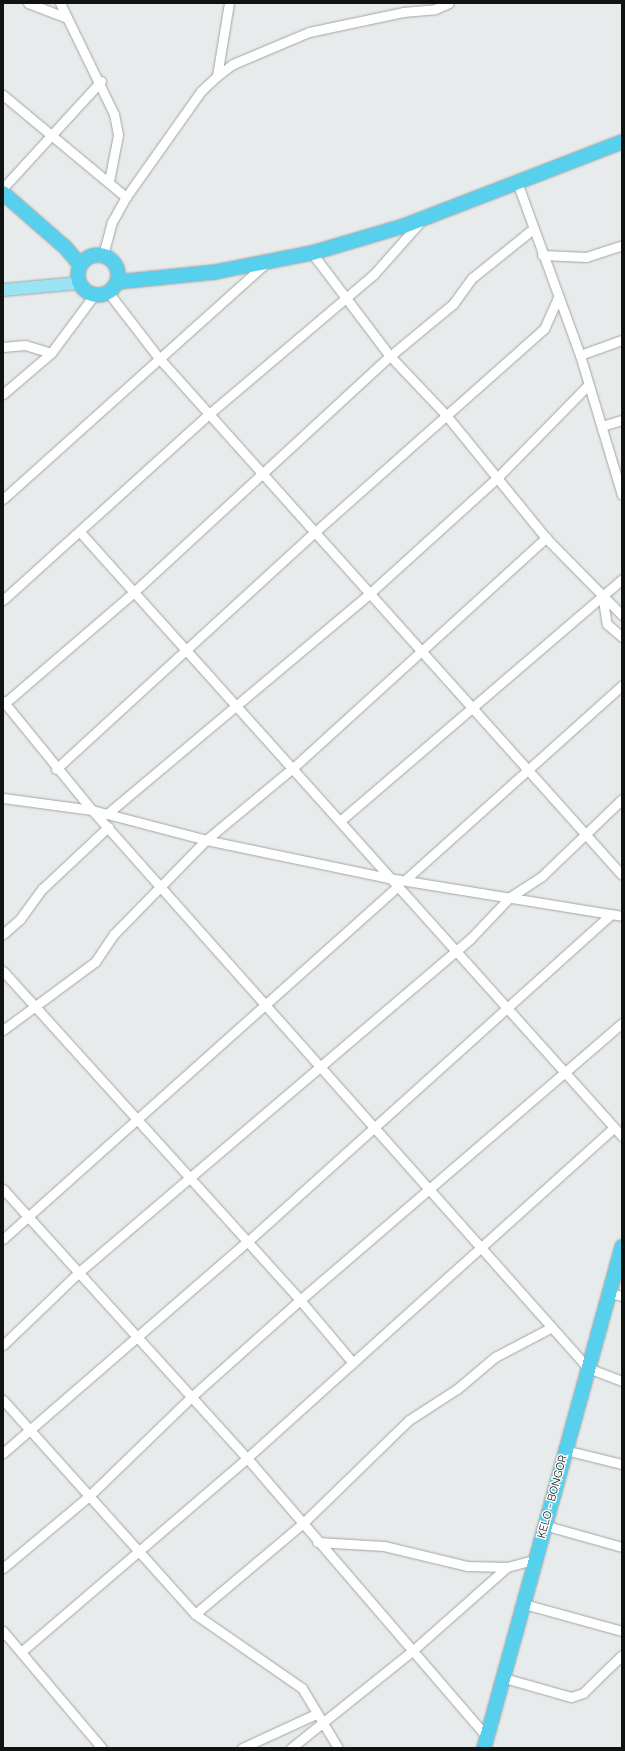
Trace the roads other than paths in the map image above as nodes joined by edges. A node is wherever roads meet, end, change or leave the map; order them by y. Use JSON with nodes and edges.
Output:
{"nodes":[{"id":1,"x":28,"y":3,"type":"edge"},
{"id":2,"x":60,"y":3,"type":"edge"},
{"id":3,"x":230,"y":3,"type":"edge"},
{"id":4,"x":449,"y":3,"type":"edge"},
{"id":5,"x":67,"y":18,"type":"junction"},
{"id":6,"x":217,"y":76,"type":"junction"},
{"id":7,"x":101,"y":81,"type":"junction"},
{"id":8,"x":3,"y":96,"type":"edge"},
{"id":9,"x":49,"y":134,"type":"junction"},
{"id":10,"x":622,"y":142,"type":"edge"},
{"id":11,"x":109,"y":181,"type":"junction"},
{"id":12,"x":517,"y":182,"type":"junction"},
{"id":13,"x":3,"y":188,"type":"edge"},
{"id":14,"x":3,"y":193,"type":"edge"},
{"id":15,"x":126,"y":196,"type":"junction"},
{"id":16,"x":423,"y":218,"type":"junction"},
{"id":17,"x":533,"y":229,"type":"junction"},
{"id":18,"x":622,"y":245,"type":"edge"},
{"id":19,"x":65,"y":247,"type":"junction"},
{"id":20,"x":312,"y":253,"type":"junction"},
{"id":21,"x":542,"y":255,"type":"junction"},
{"id":22,"x":97,"y":256,"type":"junction"},
{"id":23,"x":265,"y":264,"type":"junction"},
{"id":24,"x":80,"y":265,"type":"junction"},
{"id":25,"x":117,"y":268,"type":"junction"},
{"id":26,"x":149,"y":277,"type":"junction"},
{"id":27,"x":79,"y":283,"type":"junction"},
{"id":28,"x":3,"y":290,"type":"edge"},
{"id":29,"x":106,"y":290,"type":"junction"},
{"id":30,"x":558,"y":298,"type":"junction"},
{"id":31,"x":345,"y":299,"type":"junction"},
{"id":32,"x":622,"y":340,"type":"edge"},
{"id":33,"x":3,"y":346,"type":"edge"},
{"id":34,"x":51,"y":353,"type":"junction"},
{"id":35,"x":580,"y":354,"type":"junction"},
{"id":36,"x":390,"y":356,"type":"junction"},
{"id":37,"x":158,"y":357,"type":"junction"},
{"id":38,"x":588,"y":385,"type":"junction"},
{"id":39,"x":3,"y":394,"type":"edge"},
{"id":40,"x":209,"y":414,"type":"junction"},
{"id":41,"x":446,"y":415,"type":"junction"},
{"id":42,"x":622,"y":420,"type":"edge"},
{"id":43,"x":602,"y":426,"type":"junction"},
{"id":44,"x":262,"y":470,"type":"junction"},
{"id":45,"x":498,"y":477,"type":"junction"},
{"id":46,"x":622,"y":495,"type":"edge"},
{"id":47,"x":3,"y":499,"type":"edge"},
{"id":48,"x":80,"y":532,"type":"junction"},
{"id":49,"x":315,"y":532,"type":"junction"},
{"id":50,"x":546,"y":538,"type":"junction"},
{"id":51,"x":622,"y":579,"type":"edge"},
{"id":52,"x":134,"y":591,"type":"junction"},
{"id":53,"x":369,"y":594,"type":"junction"},
{"id":54,"x":602,"y":594,"type":"junction"},
{"id":55,"x":3,"y":600,"type":"edge"},
{"id":56,"x":622,"y":615,"type":"edge"},
{"id":57,"x":622,"y":636,"type":"edge"},
{"id":58,"x":186,"y":652,"type":"junction"},
{"id":59,"x":420,"y":652,"type":"junction"},
{"id":60,"x":622,"y":684,"type":"edge"},
{"id":61,"x":4,"y":702,"type":"edge"},
{"id":62,"x":239,"y":707,"type":"junction"},
{"id":63,"x":473,"y":709,"type":"junction"},
{"id":64,"x":294,"y":767,"type":"junction"},
{"id":65,"x":56,"y":769,"type":"junction"},
{"id":66,"x":527,"y":770,"type":"junction"},
{"id":67,"x":3,"y":798,"type":"edge"},
{"id":68,"x":622,"y":799,"type":"edge"},
{"id":69,"x":92,"y":810,"type":"junction"},
{"id":70,"x":107,"y":814,"type":"junction"},
{"id":71,"x":340,"y":821,"type":"junction"},
{"id":72,"x":108,"y":827,"type":"junction"},
{"id":73,"x":585,"y":834,"type":"junction"},
{"id":74,"x":206,"y":840,"type":"junction"},
{"id":75,"x":622,"y":875,"type":"edge"},
{"id":76,"x":388,"y":878,"type":"junction"},
{"id":77,"x":405,"y":880,"type":"junction"},
{"id":78,"x":161,"y":886,"type":"junction"},
{"id":79,"x":397,"y":887,"type":"junction"},
{"id":80,"x":510,"y":897,"type":"junction"},
{"id":81,"x":611,"y":914,"type":"junction"},
{"id":82,"x":622,"y":916,"type":"edge"},
{"id":83,"x":3,"y":934,"type":"edge"},
{"id":84,"x":455,"y":951,"type":"junction"},
{"id":85,"x":3,"y":971,"type":"edge"},
{"id":86,"x":266,"y":1004,"type":"junction"},
{"id":87,"x":32,"y":1006,"type":"junction"},
{"id":88,"x":506,"y":1008,"type":"junction"},
{"id":89,"x":622,"y":1023,"type":"edge"},
{"id":90,"x":3,"y":1030,"type":"edge"},
{"id":91,"x":320,"y":1066,"type":"junction"},
{"id":92,"x":564,"y":1072,"type":"junction"},
{"id":93,"x":137,"y":1120,"type":"junction"},
{"id":94,"x":375,"y":1127,"type":"junction"},
{"id":95,"x":614,"y":1128,"type":"junction"},
{"id":96,"x":622,"y":1136,"type":"edge"},
{"id":97,"x":190,"y":1179,"type":"junction"},
{"id":98,"x":431,"y":1188,"type":"junction"},
{"id":99,"x":3,"y":1189,"type":"edge"},
{"id":100,"x":27,"y":1217,"type":"junction"},
{"id":101,"x":3,"y":1239,"type":"edge"},
{"id":102,"x":247,"y":1242,"type":"junction"},
{"id":103,"x":622,"y":1247,"type":"edge"},
{"id":104,"x":482,"y":1248,"type":"junction"},
{"id":105,"x":79,"y":1272,"type":"junction"},
{"id":106,"x":616,"y":1295,"type":"edge"},
{"id":107,"x":300,"y":1300,"type":"junction"},
{"id":108,"x":552,"y":1327,"type":"junction"},
{"id":109,"x":136,"y":1336,"type":"junction"},
{"id":110,"x":3,"y":1345,"type":"edge"},
{"id":111,"x":352,"y":1363,"type":"junction"},
{"id":112,"x":588,"y":1368,"type":"junction"},
{"id":113,"x":622,"y":1381,"type":"edge"},
{"id":114,"x":190,"y":1398,"type":"junction"},
{"id":115,"x":3,"y":1400,"type":"edge"},
{"id":116,"x":31,"y":1428,"type":"junction"},
{"id":117,"x":565,"y":1450,"type":"junction"},
{"id":118,"x":3,"y":1454,"type":"edge"},
{"id":119,"x":247,"y":1458,"type":"junction"},
{"id":120,"x":622,"y":1464,"type":"edge"},
{"id":121,"x":88,"y":1497,"type":"junction"},
{"id":122,"x":302,"y":1524,"type":"junction"},
{"id":123,"x":547,"y":1526,"type":"junction"},
{"id":124,"x":317,"y":1542,"type":"junction"},
{"id":125,"x":622,"y":1547,"type":"edge"},
{"id":126,"x":138,"y":1552,"type":"junction"},
{"id":127,"x":536,"y":1559,"type":"junction"},
{"id":128,"x":508,"y":1567,"type":"junction"},
{"id":129,"x":3,"y":1568,"type":"edge"},
{"id":130,"x":524,"y":1604,"type":"junction"},
{"id":131,"x":195,"y":1614,"type":"junction"},
{"id":132,"x":3,"y":1631,"type":"edge"},
{"id":133,"x":622,"y":1631,"type":"edge"},
{"id":134,"x":20,"y":1652,"type":"junction"},
{"id":135,"x":411,"y":1652,"type":"junction"},
{"id":136,"x":622,"y":1655,"type":"edge"},
{"id":137,"x":504,"y":1678,"type":"junction"},
{"id":138,"x":316,"y":1714,"type":"junction"},
{"id":139,"x":320,"y":1722,"type":"junction"},
{"id":140,"x":486,"y":1743,"type":"edge"},
{"id":141,"x":102,"y":1748,"type":"edge"},
{"id":142,"x":242,"y":1748,"type":"edge"},
{"id":143,"x":291,"y":1748,"type":"edge"},
{"id":144,"x":338,"y":1748,"type":"edge"}],
"edges":[{"from":1,"to":5,"type":"street"},
{"from":2,"to":5,"type":"street"},
{"from":3,"to":6,"type":"street"},
{"from":4,"to":6,"type":"street"},
{"from":5,"to":7,"type":"street"},
{"from":6,"to":15,"type":"street"},
{"from":7,"to":9,"type":"street"},
{"from":7,"to":11,"type":"street"},
{"from":8,"to":9,"type":"street"},
{"from":9,"to":11,"type":"street"},
{"from":9,"to":13,"type":"street"},
{"from":10,"to":12,"type":"highway"},
{"from":11,"to":15,"type":"street"},
{"from":12,"to":16,"type":"highway"},
{"from":12,"to":17,"type":"street"},
{"from":14,"to":19,"type":"highway"},
{"from":15,"to":22,"type":"street"},
{"from":16,"to":20,"type":"highway"},
{"from":16,"to":31,"type":"street"},
{"from":17,"to":21,"type":"street"},
{"from":17,"to":36,"type":"street"},
{"from":18,"to":21,"type":"street"},
{"from":19,"to":22,"type":"highway"},
{"from":19,"to":24,"type":"highway"},
{"from":20,"to":23,"type":"highway"},
{"from":20,"to":31,"type":"street"},
{"from":21,"to":30,"type":"street"},
{"from":22,"to":24,"type":"highway"},
{"from":22,"to":25,"type":"highway"},
{"from":23,"to":26,"type":"highway"},
{"from":23,"to":37,"type":"street"},
{"from":24,"to":27,"type":"highway"},
{"from":25,"to":26,"type":"highway"},
{"from":25,"to":29,"type":"highway"},
{"from":26,"to":29,"type":"highway"},
{"from":27,"to":28,"type":"main road"},
{"from":27,"to":29,"type":"highway"},
{"from":29,"to":34,"type":"street"},
{"from":29,"to":37,"type":"street"},
{"from":30,"to":35,"type":"street"},
{"from":30,"to":41,"type":"street"},
{"from":31,"to":36,"type":"street"},
{"from":31,"to":40,"type":"street"},
{"from":32,"to":35,"type":"street"},
{"from":33,"to":34,"type":"street"},
{"from":34,"to":39,"type":"street"},
{"from":35,"to":38,"type":"street"},
{"from":36,"to":41,"type":"street"},
{"from":36,"to":44,"type":"street"},
{"from":37,"to":40,"type":"street"},
{"from":37,"to":47,"type":"street"},
{"from":38,"to":43,"type":"street"},
{"from":38,"to":45,"type":"street"},
{"from":40,"to":44,"type":"street"},
{"from":40,"to":48,"type":"street"},
{"from":41,"to":45,"type":"street"},
{"from":41,"to":49,"type":"street"},
{"from":42,"to":43,"type":"street"},
{"from":43,"to":46,"type":"street"},
{"from":44,"to":49,"type":"street"},
{"from":44,"to":52,"type":"street"},
{"from":45,"to":50,"type":"street"},
{"from":45,"to":53,"type":"street"},
{"from":48,"to":52,"type":"street"},
{"from":48,"to":55,"type":"street"},
{"from":49,"to":53,"type":"street"},
{"from":49,"to":58,"type":"street"},
{"from":50,"to":54,"type":"street"},
{"from":50,"to":59,"type":"street"},
{"from":51,"to":54,"type":"street"},
{"from":52,"to":58,"type":"street"},
{"from":52,"to":61,"type":"street"},
{"from":53,"to":59,"type":"street"},
{"from":53,"to":62,"type":"street"},
{"from":54,"to":56,"type":"street"},
{"from":54,"to":57,"type":"street"},
{"from":54,"to":63,"type":"street"},
{"from":58,"to":62,"type":"street"},
{"from":58,"to":65,"type":"street"},
{"from":59,"to":63,"type":"street"},
{"from":59,"to":64,"type":"street"},
{"from":60,"to":66,"type":"street"},
{"from":61,"to":65,"type":"street"},
{"from":62,"to":64,"type":"street"},
{"from":62,"to":70,"type":"street"},
{"from":63,"to":66,"type":"street"},
{"from":63,"to":71,"type":"street"},
{"from":64,"to":71,"type":"street"},
{"from":64,"to":74,"type":"street"},
{"from":65,"to":69,"type":"street"},
{"from":66,"to":73,"type":"street"},
{"from":66,"to":77,"type":"street"},
{"from":67,"to":69,"type":"street"},
{"from":68,"to":73,"type":"street"},
{"from":69,"to":70,"type":"street"},
{"from":69,"to":72,"type":"street"},
{"from":70,"to":74,"type":"street"},
{"from":71,"to":76,"type":"street"},
{"from":72,"to":78,"type":"street"},
{"from":72,"to":83,"type":"street"},
{"from":73,"to":75,"type":"street"},
{"from":73,"to":80,"type":"street"},
{"from":74,"to":76,"type":"street"},
{"from":74,"to":78,"type":"street"},
{"from":76,"to":77,"type":"street"},
{"from":76,"to":79,"type":"street"},
{"from":77,"to":80,"type":"street"},
{"from":78,"to":86,"type":"street"},
{"from":78,"to":87,"type":"street"},
{"from":79,"to":84,"type":"street"},
{"from":79,"to":86,"type":"street"},
{"from":80,"to":81,"type":"street"},
{"from":80,"to":84,"type":"street"},
{"from":81,"to":82,"type":"street"},
{"from":81,"to":88,"type":"street"},
{"from":84,"to":88,"type":"street"},
{"from":84,"to":91,"type":"street"},
{"from":85,"to":87,"type":"street"},
{"from":86,"to":91,"type":"street"},
{"from":86,"to":93,"type":"street"},
{"from":87,"to":90,"type":"street"},
{"from":87,"to":93,"type":"street"},
{"from":88,"to":92,"type":"street"},
{"from":88,"to":94,"type":"street"},
{"from":89,"to":92,"type":"street"},
{"from":91,"to":94,"type":"street"},
{"from":91,"to":97,"type":"street"},
{"from":92,"to":95,"type":"street"},
{"from":92,"to":98,"type":"street"},
{"from":93,"to":97,"type":"street"},
{"from":93,"to":100,"type":"street"},
{"from":94,"to":98,"type":"street"},
{"from":94,"to":102,"type":"street"},
{"from":95,"to":96,"type":"street"},
{"from":95,"to":104,"type":"street"},
{"from":97,"to":102,"type":"street"},
{"from":97,"to":105,"type":"street"},
{"from":98,"to":104,"type":"street"},
{"from":98,"to":107,"type":"street"},
{"from":99,"to":100,"type":"street"},
{"from":100,"to":101,"type":"street"},
{"from":100,"to":105,"type":"street"},
{"from":102,"to":107,"type":"street"},
{"from":102,"to":109,"type":"street"},
{"from":103,"to":106,"type":"highway","name":"KELO - BONGOR"},
{"from":104,"to":108,"type":"street"},
{"from":104,"to":111,"type":"street"},
{"from":105,"to":109,"type":"street"},
{"from":105,"to":110,"type":"street"},
{"from":106,"to":112,"type":"highway","name":"KELO - BONGOR"},
{"from":107,"to":111,"type":"street"},
{"from":107,"to":114,"type":"street"},
{"from":108,"to":112,"type":"street"},
{"from":108,"to":122,"type":"street"},
{"from":109,"to":114,"type":"street"},
{"from":109,"to":116,"type":"street"},
{"from":111,"to":119,"type":"street"},
{"from":112,"to":113,"type":"street"},
{"from":112,"to":117,"type":"highway","name":"KELO - BONGOR"},
{"from":114,"to":119,"type":"street"},
{"from":114,"to":121,"type":"street"},
{"from":115,"to":116,"type":"street"},
{"from":116,"to":118,"type":"street"},
{"from":116,"to":121,"type":"street"},
{"from":117,"to":120,"type":"street"},
{"from":117,"to":123,"type":"highway","name":"KELO - BONGOR"},
{"from":119,"to":122,"type":"street"},
{"from":119,"to":126,"type":"street"},
{"from":121,"to":126,"type":"street"},
{"from":121,"to":129,"type":"street"},
{"from":122,"to":124,"type":"street"},
{"from":122,"to":131,"type":"street"},
{"from":123,"to":125,"type":"street"},
{"from":123,"to":127,"type":"highway","name":"KELO - BONGOR"},
{"from":124,"to":128,"type":"street"},
{"from":124,"to":135,"type":"street"},
{"from":126,"to":131,"type":"street"},
{"from":126,"to":134,"type":"street"},
{"from":127,"to":128,"type":"street"},
{"from":127,"to":130,"type":"highway","name":"KELO - BONGOR"},
{"from":128,"to":135,"type":"street"},
{"from":130,"to":133,"type":"street"},
{"from":130,"to":137,"type":"highway","name":"KELO - BONGOR"},
{"from":131,"to":138,"type":"street"},
{"from":132,"to":134,"type":"street"},
{"from":134,"to":141,"type":"street"},
{"from":135,"to":139,"type":"street"},
{"from":135,"to":140,"type":"street"},
{"from":136,"to":137,"type":"street"},
{"from":137,"to":140,"type":"highway","name":"KELO - BONGOR"},
{"from":138,"to":139,"type":"street"},
{"from":138,"to":142,"type":"street"},
{"from":139,"to":143,"type":"street"},
{"from":139,"to":144,"type":"street"}]}
